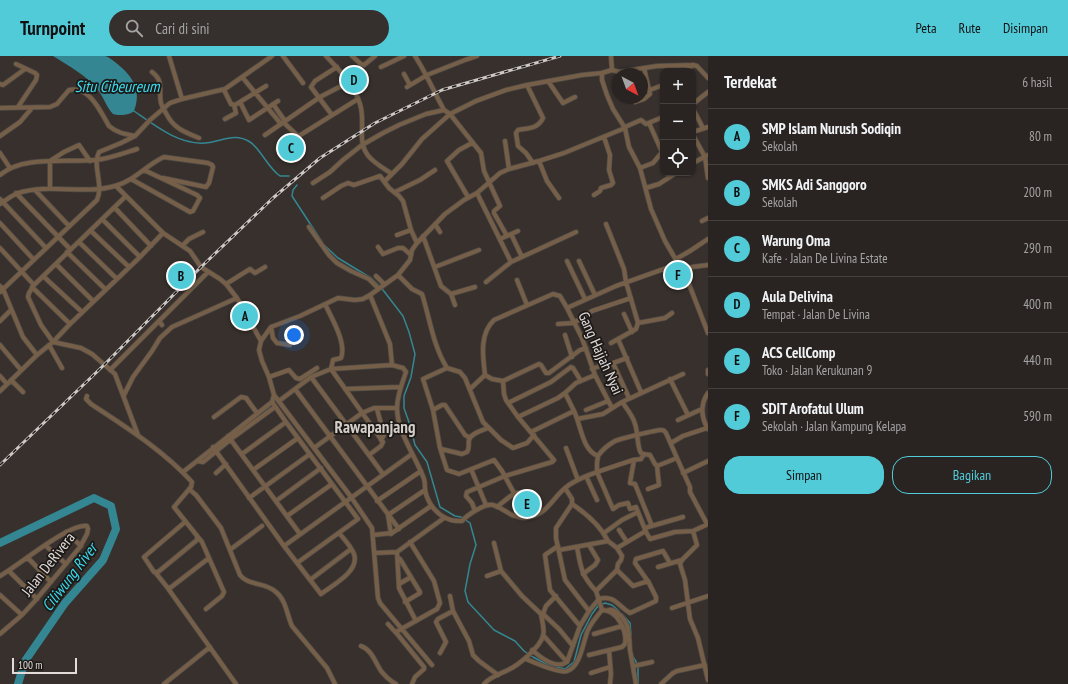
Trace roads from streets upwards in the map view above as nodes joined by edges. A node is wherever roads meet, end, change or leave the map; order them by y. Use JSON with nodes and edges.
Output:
{"nodes":[{"id":1,"x":169,"y":56,"type":"edge"},
{"id":2,"x":272,"y":56,"type":"edge"},
{"id":3,"x":283,"y":56,"type":"edge"},
{"id":4,"x":326,"y":56,"type":"edge"},
{"id":5,"x":352,"y":56,"type":"edge"},
{"id":6,"x":375,"y":56,"type":"edge"},
{"id":7,"x":404,"y":56,"type":"edge"},
{"id":8,"x":415,"y":56,"type":"edge"},
{"id":9,"x":458,"y":56,"type":"edge"},
{"id":10,"x":477,"y":56,"type":"edge"},
{"id":11,"x":611,"y":56,"type":"edge"},
{"id":12,"x":461,"y":61,"type":"junction"},
{"id":13,"x":16,"y":64,"type":"dead end"},
{"id":14,"x":693,"y":65,"type":"junction"},
{"id":15,"x":338,"y":67,"type":"junction"},
{"id":16,"x":381,"y":67,"type":"dead end"},
{"id":17,"x":24,"y":68,"type":"junction"},
{"id":18,"x":612,"y":68,"type":"edge"},
{"id":19,"x":644,"y":68,"type":"edge"},
{"id":20,"x":690,"y":68,"type":"edge"},
{"id":21,"x":612,"y":70,"type":"edge"},
{"id":22,"x":152,"y":72,"type":"dead end"},
{"id":23,"x":602,"y":73,"type":"junction"},
{"id":24,"x":404,"y":74,"type":"dead end"},
{"id":25,"x":427,"y":75,"type":"junction"},
{"id":26,"x":243,"y":78,"type":"junction"},
{"id":27,"x":708,"y":78,"type":"edge"},
{"id":28,"x":548,"y":81,"type":"junction"},
{"id":29,"x":349,"y":82,"type":"junction"},
{"id":30,"x":303,"y":83,"type":"dead end"},
{"id":31,"x":648,"y":83,"type":"edge"},
{"id":32,"x":0,"y":84,"type":"edge"},
{"id":33,"x":527,"y":84,"type":"junction"},
{"id":34,"x":266,"y":86,"type":"dead end"},
{"id":35,"x":660,"y":86,"type":"edge"},
{"id":36,"x":224,"y":90,"type":"junction"},
{"id":37,"x":650,"y":90,"type":"junction"},
{"id":38,"x":708,"y":92,"type":"edge"},
{"id":39,"x":255,"y":93,"type":"junction"},
{"id":40,"x":320,"y":97,"type":"junction"},
{"id":41,"x":575,"y":97,"type":"dead end"},
{"id":42,"x":648,"y":97,"type":"edge"},
{"id":43,"x":182,"y":99,"type":"junction"},
{"id":44,"x":358,"y":99,"type":"junction"},
{"id":45,"x":278,"y":101,"type":"dead end"},
{"id":46,"x":240,"y":102,"type":"junction"},
{"id":47,"x":696,"y":102,"type":"edge"},
{"id":48,"x":273,"y":104,"type":"junction"},
{"id":49,"x":234,"y":105,"type":"junction"},
{"id":50,"x":18,"y":107,"type":"junction"},
{"id":51,"x":0,"y":108,"type":"edge"},
{"id":52,"x":32,"y":108,"type":"junction"},
{"id":53,"x":163,"y":109,"type":"junction"},
{"id":54,"x":268,"y":109,"type":"junction"},
{"id":55,"x":444,"y":110,"type":"junction"},
{"id":56,"x":696,"y":113,"type":"edge"},
{"id":57,"x":450,"y":114,"type":"junction"},
{"id":58,"x":332,"y":115,"type":"junction"},
{"id":59,"x":660,"y":118,"type":"edge"},
{"id":60,"x":225,"y":119,"type":"dead end"},
{"id":61,"x":283,"y":122,"type":"junction"},
{"id":62,"x":649,"y":123,"type":"junction"},
{"id":63,"x":625,"y":127,"type":"junction"},
{"id":64,"x":706,"y":127,"type":"edge"},
{"id":65,"x":696,"y":132,"type":"edge"},
{"id":66,"x":265,"y":135,"type":"dead end"},
{"id":67,"x":0,"y":136,"type":"edge"},
{"id":68,"x":135,"y":136,"type":"junction"},
{"id":69,"x":298,"y":136,"type":"junction"},
{"id":70,"x":604,"y":137,"type":"junction"},
{"id":71,"x":199,"y":138,"type":"dead end"},
{"id":72,"x":696,"y":138,"type":"edge"},
{"id":73,"x":505,"y":141,"type":"dead end"},
{"id":74,"x":472,"y":143,"type":"junction"},
{"id":75,"x":362,"y":145,"type":"junction"},
{"id":76,"x":660,"y":145,"type":"edge"},
{"id":77,"x":137,"y":149,"type":"dead end"},
{"id":78,"x":278,"y":149,"type":"dead end"},
{"id":79,"x":0,"y":153,"type":"edge"},
{"id":80,"x":660,"y":155,"type":"edge"},
{"id":81,"x":706,"y":156,"type":"edge"},
{"id":82,"x":97,"y":160,"type":"junction"},
{"id":83,"x":50,"y":161,"type":"junction"},
{"id":84,"x":90,"y":161,"type":"junction"},
{"id":85,"x":539,"y":161,"type":"junction"},
{"id":86,"x":696,"y":161,"type":"edge"},
{"id":87,"x":533,"y":163,"type":"junction"},
{"id":88,"x":10,"y":168,"type":"junction"},
{"id":89,"x":640,"y":168,"type":"junction"},
{"id":90,"x":509,"y":169,"type":"junction"},
{"id":91,"x":144,"y":170,"type":"junction"},
{"id":92,"x":435,"y":170,"type":"dead end"},
{"id":93,"x":392,"y":174,"type":"junction"},
{"id":94,"x":0,"y":176,"type":"edge"},
{"id":95,"x":671,"y":176,"type":"edge"},
{"id":96,"x":163,"y":178,"type":"junction"},
{"id":97,"x":708,"y":178,"type":"edge"},
{"id":98,"x":131,"y":179,"type":"junction"},
{"id":99,"x":385,"y":181,"type":"junction"},
{"id":100,"x":489,"y":182,"type":"junction"},
{"id":101,"x":313,"y":183,"type":"dead end"},
{"id":102,"x":116,"y":186,"type":"junction"},
{"id":103,"x":50,"y":188,"type":"junction"},
{"id":104,"x":646,"y":188,"type":"junction"},
{"id":105,"x":100,"y":189,"type":"junction"},
{"id":106,"x":35,"y":190,"type":"junction"},
{"id":107,"x":395,"y":192,"type":"junction"},
{"id":108,"x":477,"y":192,"type":"junction"},
{"id":109,"x":16,"y":193,"type":"junction"},
{"id":110,"x":594,"y":195,"type":"dead end"},
{"id":111,"x":126,"y":196,"type":"junction"},
{"id":112,"x":468,"y":197,"type":"junction"},
{"id":113,"x":323,"y":198,"type":"dead end"},
{"id":114,"x":559,"y":198,"type":"dead end"},
{"id":115,"x":1,"y":202,"type":"edge"},
{"id":116,"x":115,"y":208,"type":"junction"},
{"id":117,"x":708,"y":218,"type":"edge"},
{"id":118,"x":103,"y":220,"type":"junction"},
{"id":119,"x":702,"y":220,"type":"dead end"},
{"id":120,"x":0,"y":223,"type":"edge"},
{"id":121,"x":435,"y":224,"type":"junction"},
{"id":122,"x":606,"y":224,"type":"dead end"},
{"id":123,"x":69,"y":226,"type":"junction"},
{"id":124,"x":309,"y":227,"type":"dead end"},
{"id":125,"x":411,"y":230,"type":"junction"},
{"id":126,"x":91,"y":231,"type":"junction"},
{"id":127,"x":518,"y":231,"type":"dead end"},
{"id":128,"x":203,"y":232,"type":"dead end"},
{"id":129,"x":440,"y":232,"type":"dead end"},
{"id":130,"x":576,"y":232,"type":"dead end"},
{"id":131,"x":163,"y":233,"type":"junction"},
{"id":132,"x":397,"y":235,"type":"dead end"},
{"id":133,"x":509,"y":235,"type":"junction"},
{"id":134,"x":423,"y":236,"type":"junction"},
{"id":135,"x":58,"y":237,"type":"junction"},
{"id":136,"x":708,"y":239,"type":"edge"},
{"id":137,"x":500,"y":240,"type":"junction"},
{"id":138,"x":79,"y":242,"type":"junction"},
{"id":139,"x":416,"y":243,"type":"junction"},
{"id":140,"x":183,"y":245,"type":"junction"},
{"id":141,"x":151,"y":246,"type":"junction"},
{"id":142,"x":378,"y":247,"type":"dead end"},
{"id":143,"x":0,"y":248,"type":"edge"},
{"id":144,"x":46,"y":248,"type":"junction"},
{"id":145,"x":479,"y":250,"type":"dead end"},
{"id":146,"x":68,"y":251,"type":"junction"},
{"id":147,"x":411,"y":255,"type":"junction"},
{"id":148,"x":140,"y":257,"type":"junction"},
{"id":149,"x":522,"y":257,"type":"junction"},
{"id":150,"x":34,"y":260,"type":"junction"},
{"id":151,"x":567,"y":261,"type":"dead end"},
{"id":152,"x":579,"y":261,"type":"dead end"},
{"id":153,"x":677,"y":261,"type":"junction"},
{"id":154,"x":510,"y":262,"type":"junction"},
{"id":155,"x":56,"y":264,"type":"junction"},
{"id":156,"x":708,"y":265,"type":"edge"},
{"id":157,"x":129,"y":267,"type":"junction"},
{"id":158,"x":265,"y":267,"type":"dead end"},
{"id":159,"x":435,"y":267,"type":"junction"},
{"id":160,"x":683,"y":271,"type":"junction"},
{"id":161,"x":21,"y":272,"type":"junction"},
{"id":162,"x":208,"y":272,"type":"junction"},
{"id":163,"x":398,"y":274,"type":"junction"},
{"id":164,"x":43,"y":276,"type":"junction"},
{"id":165,"x":376,"y":276,"type":"dead end"},
{"id":166,"x":117,"y":279,"type":"junction"},
{"id":167,"x":517,"y":280,"type":"dead end"},
{"id":168,"x":486,"y":282,"type":"dead end"},
{"id":169,"x":626,"y":282,"type":"junction"},
{"id":170,"x":226,"y":284,"type":"junction"},
{"id":171,"x":33,"y":286,"type":"junction"},
{"id":172,"x":381,"y":287,"type":"junction"},
{"id":173,"x":474,"y":287,"type":"dead end"},
{"id":174,"x":1,"y":289,"type":"edge"},
{"id":175,"x":105,"y":290,"type":"junction"},
{"id":176,"x":451,"y":294,"type":"junction"},
{"id":177,"x":370,"y":295,"type":"junction"},
{"id":178,"x":595,"y":295,"type":"junction"},
{"id":179,"x":237,"y":298,"type":"junction"},
{"id":180,"x":631,"y":298,"type":"junction"},
{"id":181,"x":586,"y":299,"type":"junction"},
{"id":182,"x":93,"y":300,"type":"junction"},
{"id":183,"x":325,"y":304,"type":"junction"},
{"id":184,"x":455,"y":305,"type":"dead end"},
{"id":185,"x":527,"y":305,"type":"junction"},
{"id":186,"x":567,"y":308,"type":"junction"},
{"id":187,"x":11,"y":310,"type":"junction"},
{"id":188,"x":82,"y":312,"type":"junction"},
{"id":189,"x":672,"y":313,"type":"dead end"},
{"id":190,"x":624,"y":314,"type":"dead end"},
{"id":191,"x":0,"y":321,"type":"edge"},
{"id":192,"x":575,"y":322,"type":"junction"},
{"id":193,"x":638,"y":323,"type":"junction"},
{"id":194,"x":70,"y":324,"type":"junction"},
{"id":195,"x":558,"y":324,"type":"dead end"},
{"id":196,"x":271,"y":327,"type":"junction"},
{"id":197,"x":632,"y":332,"type":"junction"},
{"id":198,"x":708,"y":333,"type":"edge"},
{"id":199,"x":565,"y":335,"type":"dead end"},
{"id":200,"x":0,"y":339,"type":"edge"},
{"id":201,"x":618,"y":339,"type":"junction"},
{"id":202,"x":261,"y":341,"type":"junction"},
{"id":203,"x":611,"y":342,"type":"dead end"},
{"id":204,"x":51,"y":344,"type":"junction"},
{"id":205,"x":290,"y":345,"type":"dead end"},
{"id":206,"x":2,"y":346,"type":"edge"},
{"id":207,"x":586,"y":348,"type":"junction"},
{"id":208,"x":37,"y":355,"type":"junction"},
{"id":209,"x":572,"y":357,"type":"junction"},
{"id":210,"x":627,"y":358,"type":"junction"},
{"id":211,"x":613,"y":363,"type":"junction"},
{"id":212,"x":392,"y":365,"type":"junction"},
{"id":213,"x":62,"y":368,"type":"dead end"},
{"id":214,"x":317,"y":368,"type":"dead end"},
{"id":215,"x":331,"y":368,"type":"junction"},
{"id":216,"x":447,"y":368,"type":"junction"},
{"id":217,"x":592,"y":369,"type":"junction"},
{"id":218,"x":22,"y":370,"type":"junction"},
{"id":219,"x":110,"y":370,"type":"junction"},
{"id":220,"x":708,"y":370,"type":"edge"},
{"id":221,"x":683,"y":374,"type":"dead end"},
{"id":222,"x":708,"y":374,"type":"edge"},
{"id":223,"x":485,"y":375,"type":"junction"},
{"id":224,"x":595,"y":375,"type":"junction"},
{"id":225,"x":0,"y":376,"type":"edge"},
{"id":226,"x":269,"y":377,"type":"junction"},
{"id":227,"x":311,"y":377,"type":"junction"},
{"id":228,"x":670,"y":379,"type":"junction"},
{"id":229,"x":11,"y":380,"type":"junction"},
{"id":230,"x":503,"y":381,"type":"junction"},
{"id":231,"x":580,"y":381,"type":"junction"},
{"id":232,"x":7,"y":384,"type":"junction"},
{"id":233,"x":401,"y":387,"type":"junction"},
{"id":234,"x":295,"y":389,"type":"junction"},
{"id":235,"x":345,"y":389,"type":"junction"},
{"id":236,"x":470,"y":389,"type":"junction"},
{"id":237,"x":0,"y":391,"type":"edge"},
{"id":238,"x":23,"y":392,"type":"dead end"},
{"id":239,"x":641,"y":392,"type":"junction"},
{"id":240,"x":565,"y":393,"type":"junction"},
{"id":241,"x":708,"y":393,"type":"edge"},
{"id":242,"x":124,"y":395,"type":"junction"},
{"id":243,"x":274,"y":395,"type":"junction"},
{"id":244,"x":87,"y":396,"type":"dead end"},
{"id":245,"x":629,"y":398,"type":"junction"},
{"id":246,"x":279,"y":401,"type":"junction"},
{"id":247,"x":608,"y":401,"type":"junction"},
{"id":248,"x":272,"y":402,"type":"junction"},
{"id":249,"x":508,"y":402,"type":"junction"},
{"id":250,"x":622,"y":402,"type":"junction"},
{"id":251,"x":275,"y":407,"type":"junction"},
{"id":252,"x":397,"y":408,"type":"junction"},
{"id":253,"x":612,"y":408,"type":"junction"},
{"id":254,"x":377,"y":409,"type":"junction"},
{"id":255,"x":702,"y":409,"type":"junction"},
{"id":256,"x":433,"y":410,"type":"junction"},
{"id":257,"x":586,"y":410,"type":"dead end"},
{"id":258,"x":574,"y":411,"type":"junction"},
{"id":259,"x":257,"y":413,"type":"junction"},
{"id":260,"x":362,"y":413,"type":"junction"},
{"id":261,"x":688,"y":415,"type":"junction"},
{"id":262,"x":214,"y":417,"type":"dead end"},
{"id":263,"x":518,"y":417,"type":"junction"},
{"id":264,"x":578,"y":419,"type":"junction"},
{"id":265,"x":678,"y":420,"type":"dead end"},
{"id":266,"x":286,"y":422,"type":"junction"},
{"id":267,"x":346,"y":425,"type":"junction"},
{"id":268,"x":488,"y":428,"type":"junction"},
{"id":269,"x":707,"y":429,"type":"edge"},
{"id":270,"x":299,"y":430,"type":"junction"},
{"id":271,"x":533,"y":434,"type":"junction"},
{"id":272,"x":138,"y":435,"type":"junction"},
{"id":273,"x":296,"y":436,"type":"junction"},
{"id":274,"x":638,"y":436,"type":"junction"},
{"id":275,"x":229,"y":437,"type":"junction"},
{"id":276,"x":329,"y":437,"type":"junction"},
{"id":277,"x":470,"y":438,"type":"junction"},
{"id":278,"x":381,"y":440,"type":"junction"},
{"id":279,"x":671,"y":443,"type":"junction"},
{"id":280,"x":314,"y":448,"type":"junction"},
{"id":281,"x":566,"y":448,"type":"dead end"},
{"id":282,"x":215,"y":449,"type":"junction"},
{"id":283,"x":441,"y":449,"type":"junction"},
{"id":284,"x":242,"y":454,"type":"junction"},
{"id":285,"x":310,"y":454,"type":"junction"},
{"id":286,"x":412,"y":454,"type":"junction"},
{"id":287,"x":644,"y":454,"type":"junction"},
{"id":288,"x":369,"y":455,"type":"junction"},
{"id":289,"x":598,"y":456,"type":"junction"},
{"id":290,"x":677,"y":458,"type":"junction"},
{"id":291,"x":634,"y":460,"type":"junction"},
{"id":292,"x":708,"y":461,"type":"edge"},
{"id":293,"x":226,"y":464,"type":"junction"},
{"id":294,"x":657,"y":466,"type":"junction"},
{"id":295,"x":320,"y":468,"type":"junction"},
{"id":296,"x":472,"y":469,"type":"junction"},
{"id":297,"x":253,"y":470,"type":"junction"},
{"id":298,"x":421,"y":471,"type":"junction"},
{"id":299,"x":183,"y":472,"type":"junction"},
{"id":300,"x":597,"y":472,"type":"junction"},
{"id":301,"x":216,"y":473,"type":"dead end"},
{"id":302,"x":683,"y":473,"type":"junction"},
{"id":303,"x":383,"y":474,"type":"junction"},
{"id":304,"x":505,"y":476,"type":"junction"},
{"id":305,"x":586,"y":476,"type":"junction"},
{"id":306,"x":578,"y":480,"type":"junction"},
{"id":307,"x":332,"y":484,"type":"junction"},
{"id":308,"x":266,"y":486,"type":"junction"},
{"id":309,"x":366,"y":486,"type":"junction"},
{"id":310,"x":478,"y":487,"type":"junction"},
{"id":311,"x":565,"y":488,"type":"junction"},
{"id":312,"x":189,"y":489,"type":"junction"},
{"id":313,"x":648,"y":489,"type":"dead end"},
{"id":314,"x":425,"y":490,"type":"junction"},
{"id":315,"x":514,"y":493,"type":"junction"},
{"id":316,"x":249,"y":498,"type":"junction"},
{"id":317,"x":348,"y":499,"type":"junction"},
{"id":318,"x":597,"y":500,"type":"dead end"},
{"id":319,"x":276,"y":501,"type":"junction"},
{"id":320,"x":377,"y":501,"type":"junction"},
{"id":321,"x":572,"y":504,"type":"junction"},
{"id":322,"x":486,"y":505,"type":"junction"},
{"id":323,"x":432,"y":506,"type":"junction"},
{"id":324,"x":497,"y":507,"type":"junction"},
{"id":325,"x":475,"y":511,"type":"junction"},
{"id":326,"x":638,"y":512,"type":"junction"},
{"id":327,"x":535,"y":515,"type":"junction"},
{"id":328,"x":288,"y":516,"type":"junction"},
{"id":329,"x":388,"y":516,"type":"junction"},
{"id":330,"x":683,"y":517,"type":"dead end"},
{"id":331,"x":444,"y":518,"type":"junction"},
{"id":332,"x":185,"y":522,"type":"junction"},
{"id":333,"x":707,"y":524,"type":"edge"},
{"id":334,"x":262,"y":526,"type":"dead end"},
{"id":335,"x":652,"y":526,"type":"junction"},
{"id":336,"x":399,"y":530,"type":"junction"},
{"id":337,"x":620,"y":531,"type":"dead end"},
{"id":338,"x":645,"y":531,"type":"junction"},
{"id":339,"x":693,"y":531,"type":"junction"},
{"id":340,"x":66,"y":532,"type":"junction"},
{"id":341,"x":339,"y":533,"type":"junction"},
{"id":342,"x":604,"y":533,"type":"junction"},
{"id":343,"x":300,"y":534,"type":"junction"},
{"id":344,"x":391,"y":534,"type":"junction"},
{"id":345,"x":374,"y":535,"type":"junction"},
{"id":346,"x":197,"y":538,"type":"junction"},
{"id":347,"x":608,"y":541,"type":"junction"},
{"id":348,"x":410,"y":542,"type":"junction"},
{"id":349,"x":627,"y":542,"type":"junction"},
{"id":350,"x":494,"y":544,"type":"dead end"},
{"id":351,"x":45,"y":545,"type":"junction"},
{"id":352,"x":589,"y":545,"type":"junction"},
{"id":353,"x":81,"y":546,"type":"junction"},
{"id":354,"x":284,"y":546,"type":"junction"},
{"id":355,"x":577,"y":547,"type":"junction"},
{"id":356,"x":558,"y":548,"type":"junction"},
{"id":357,"x":617,"y":548,"type":"junction"},
{"id":358,"x":351,"y":549,"type":"junction"},
{"id":359,"x":231,"y":550,"type":"junction"},
{"id":360,"x":396,"y":552,"type":"junction"},
{"id":361,"x":375,"y":553,"type":"junction"},
{"id":362,"x":28,"y":558,"type":"junction"},
{"id":363,"x":209,"y":558,"type":"junction"},
{"id":364,"x":398,"y":558,"type":"junction"},
{"id":365,"x":682,"y":560,"type":"junction"},
{"id":366,"x":297,"y":563,"type":"junction"},
{"id":367,"x":670,"y":563,"type":"junction"},
{"id":368,"x":66,"y":564,"type":"junction"},
{"id":369,"x":658,"y":566,"type":"dead end"},
{"id":370,"x":617,"y":570,"type":"junction"},
{"id":371,"x":9,"y":571,"type":"junction"},
{"id":372,"x":501,"y":571,"type":"junction"},
{"id":373,"x":156,"y":572,"type":"junction"},
{"id":374,"x":583,"y":574,"type":"junction"},
{"id":375,"x":0,"y":576,"type":"edge"},
{"id":376,"x":487,"y":576,"type":"dead end"},
{"id":377,"x":411,"y":577,"type":"junction"},
{"id":378,"x":310,"y":580,"type":"junction"},
{"id":379,"x":647,"y":580,"type":"junction"},
{"id":380,"x":51,"y":582,"type":"junction"},
{"id":381,"x":399,"y":584,"type":"junction"},
{"id":382,"x":167,"y":587,"type":"junction"},
{"id":383,"x":596,"y":591,"type":"junction"},
{"id":384,"x":0,"y":595,"type":"edge"},
{"id":385,"x":450,"y":596,"type":"dead end"},
{"id":386,"x":556,"y":596,"type":"junction"},
{"id":387,"x":708,"y":596,"type":"edge"},
{"id":388,"x":37,"y":599,"type":"junction"},
{"id":389,"x":599,"y":600,"type":"junction"},
{"id":390,"x":406,"y":602,"type":"junction"},
{"id":391,"x":688,"y":603,"type":"junction"},
{"id":392,"x":672,"y":608,"type":"dead end"},
{"id":393,"x":206,"y":609,"type":"dead end"},
{"id":394,"x":604,"y":609,"type":"junction"},
{"id":395,"x":452,"y":611,"type":"junction"},
{"id":396,"x":589,"y":611,"type":"junction"},
{"id":397,"x":542,"y":614,"type":"junction"},
{"id":398,"x":22,"y":615,"type":"junction"},
{"id":399,"x":416,"y":621,"type":"junction"},
{"id":400,"x":388,"y":624,"type":"dead end"},
{"id":401,"x":580,"y":626,"type":"junction"},
{"id":402,"x":622,"y":626,"type":"junction"},
{"id":403,"x":399,"y":630,"type":"junction"},
{"id":404,"x":1,"y":631,"type":"edge"},
{"id":405,"x":594,"y":634,"type":"dead end"},
{"id":406,"x":544,"y":635,"type":"junction"},
{"id":407,"x":361,"y":646,"type":"dead end"},
{"id":408,"x":573,"y":646,"type":"junction"},
{"id":409,"x":210,"y":647,"type":"junction"},
{"id":410,"x":609,"y":650,"type":"junction"},
{"id":411,"x":531,"y":652,"type":"junction"},
{"id":412,"x":440,"y":653,"type":"dead end"},
{"id":413,"x":589,"y":655,"type":"dead end"},
{"id":414,"x":526,"y":658,"type":"junction"},
{"id":415,"x":567,"y":662,"type":"junction"},
{"id":416,"x":652,"y":662,"type":"dead end"},
{"id":417,"x":432,"y":665,"type":"dead end"},
{"id":418,"x":705,"y":665,"type":"junction"},
{"id":419,"x":635,"y":666,"type":"junction"},
{"id":420,"x":610,"y":667,"type":"junction"},
{"id":421,"x":591,"y":673,"type":"dead end"},
{"id":422,"x":498,"y":675,"type":"junction"},
{"id":423,"x":708,"y":680,"type":"edge"},
{"id":424,"x":486,"y":683,"type":"edge"},
{"id":425,"x":164,"y":684,"type":"edge"},
{"id":426,"x":236,"y":684,"type":"edge"},
{"id":427,"x":335,"y":684,"type":"edge"},
{"id":428,"x":396,"y":684,"type":"edge"},
{"id":429,"x":412,"y":684,"type":"edge"},
{"id":430,"x":610,"y":684,"type":"edge"},
{"id":431,"x":636,"y":684,"type":"edge"},
{"id":432,"x":661,"y":684,"type":"edge"}],
"edges":[{"from":1,"to":43,"type":"street"},
{"from":2,"to":26,"type":"street"},
{"from":3,"to":30,"type":"street"},
{"from":4,"to":15,"type":"street"},
{"from":5,"to":6,"type":"street"},
{"from":7,"to":16,"type":"street"},
{"from":8,"to":25,"type":"street"},
{"from":9,"to":12,"type":"street"},
{"from":10,"to":12,"type":"street"},
{"from":11,"to":18,"type":"street"},
{"from":12,"to":25,"type":"street"},
{"from":13,"to":17,"type":"street"},
{"from":14,"to":19,"type":"street"},
{"from":14,"to":20,"type":"street"},
{"from":14,"to":27,"type":"street"},
{"from":15,"to":29,"type":"street"},
{"from":15,"to":40,"type":"street"},
{"from":17,"to":32,"type":"street"},
{"from":17,"to":50,"type":"street"},
{"from":21,"to":23,"type":"street"},
{"from":22,"to":53,"type":"street"},
{"from":23,"to":28,"type":"street"},
{"from":23,"to":63,"type":"street"},
{"from":24,"to":25,"type":"street"},
{"from":25,"to":55,"type":"street"},
{"from":26,"to":36,"type":"street"},
{"from":26,"to":39,"type":"street"},
{"from":28,"to":33,"type":"street"},
{"from":28,"to":41,"type":"street"},
{"from":29,"to":40,"type":"street"},
{"from":29,"to":44,"type":"street"},
{"from":31,"to":37,"type":"street"},
{"from":33,"to":57,"type":"street"},
{"from":33,"to":87,"type":"street"},
{"from":34,"to":39,"type":"street"},
{"from":35,"to":37,"type":"street"},
{"from":36,"to":43,"type":"street"},
{"from":36,"to":49,"type":"street"},
{"from":37,"to":42,"type":"street"},
{"from":38,"to":47,"type":"street"},
{"from":39,"to":46,"type":"street"},
{"from":39,"to":54,"type":"street"},
{"from":40,"to":58,"type":"street"},
{"from":40,"to":61,"type":"street"},
{"from":43,"to":53,"type":"street"},
{"from":44,"to":58,"type":"street"},
{"from":44,"to":75,"type":"street"},
{"from":45,"to":48,"type":"street"},
{"from":46,"to":49,"type":"street"},
{"from":46,"to":54,"type":"street"},
{"from":48,"to":54,"type":"street"},
{"from":48,"to":61,"type":"street"},
{"from":49,"to":60,"type":"street"},
{"from":50,"to":51,"type":"street"},
{"from":50,"to":52,"type":"street"},
{"from":52,"to":67,"type":"street"},
{"from":52,"to":68,"type":"street"},
{"from":53,"to":68,"type":"street"},
{"from":53,"to":71,"type":"street"},
{"from":54,"to":61,"type":"street"},
{"from":55,"to":57,"type":"street"},
{"from":55,"to":75,"type":"street"},
{"from":56,"to":64,"type":"street"},
{"from":57,"to":74,"type":"street"},
{"from":57,"to":93,"type":"street"},
{"from":58,"to":69,"type":"street"},
{"from":59,"to":62,"type":"street"},
{"from":61,"to":66,"type":"street"},
{"from":61,"to":69,"type":"street"},
{"from":62,"to":63,"type":"street"},
{"from":62,"to":76,"type":"street"},
{"from":63,"to":70,"type":"street"},
{"from":63,"to":89,"type":"street"},
{"from":64,"to":65,"type":"street"},
{"from":68,"to":82,"type":"street"},
{"from":69,"to":78,"type":"street"},
{"from":70,"to":85,"type":"street"},
{"from":70,"to":110,"type":"street"},
{"from":72,"to":81,"type":"street"},
{"from":73,"to":90,"type":"street"},
{"from":74,"to":100,"type":"street"},
{"from":74,"to":112,"type":"street"},
{"from":75,"to":93,"type":"street"},
{"from":75,"to":101,"type":"street"},
{"from":77,"to":82,"type":"street"},
{"from":79,"to":88,"type":"street"},
{"from":80,"to":89,"type":"street"},
{"from":81,"to":86,"type":"street"},
{"from":81,"to":97,"type":"street"},
{"from":82,"to":84,"type":"street"},
{"from":82,"to":105,"type":"street"},
{"from":83,"to":84,"type":"street"},
{"from":83,"to":84,"type":"street"},
{"from":83,"to":88,"type":"street"},
{"from":83,"to":103,"type":"street"},
{"from":85,"to":87,"type":"street"},
{"from":85,"to":114,"type":"street"},
{"from":87,"to":90,"type":"street"},
{"from":88,"to":94,"type":"street"},
{"from":89,"to":104,"type":"street"},
{"from":90,"to":100,"type":"street"},
{"from":91,"to":96,"type":"street"},
{"from":91,"to":96,"type":"street"},
{"from":91,"to":98,"type":"street"},
{"from":92,"to":107,"type":"street"},
{"from":93,"to":99,"type":"street"},
{"from":95,"to":104,"type":"street"},
{"from":96,"to":98,"type":"street"},
{"from":98,"to":102,"type":"street"},
{"from":99,"to":107,"type":"street"},
{"from":99,"to":113,"type":"street"},
{"from":100,"to":108,"type":"street"},
{"from":100,"to":133,"type":"street"},
{"from":102,"to":105,"type":"street"},
{"from":102,"to":111,"type":"street"},
{"from":103,"to":105,"type":"street"},
{"from":103,"to":106,"type":"street"},
{"from":104,"to":153,"type":"street"},
{"from":105,"to":123,"type":"street"},
{"from":106,"to":109,"type":"street"},
{"from":106,"to":123,"type":"street"},
{"from":107,"to":125,"type":"street"},
{"from":108,"to":112,"type":"street"},
{"from":108,"to":137,"type":"street"},
{"from":109,"to":115,"type":"street"},
{"from":109,"to":135,"type":"street"},
{"from":111,"to":116,"type":"street"},
{"from":111,"to":131,"type":"street"},
{"from":112,"to":121,"type":"street"},
{"from":115,"to":144,"type":"street"},
{"from":116,"to":118,"type":"street"},
{"from":116,"to":141,"type":"street"},
{"from":117,"to":119,"type":"street"},
{"from":118,"to":126,"type":"street"},
{"from":118,"to":148,"type":"street"},
{"from":120,"to":150,"type":"street"},
{"from":121,"to":129,"type":"street"},
{"from":121,"to":134,"type":"street"},
{"from":122,"to":169,"type":"street"},
{"from":123,"to":135,"type":"street"},
{"from":124,"to":172,"type":"street"},
{"from":125,"to":132,"type":"street"},
{"from":125,"to":139,"type":"street"},
{"from":126,"to":138,"type":"street"},
{"from":126,"to":157,"type":"street"},
{"from":127,"to":133,"type":"street"},
{"from":128,"to":140,"type":"street"},
{"from":130,"to":149,"type":"street"},
{"from":131,"to":140,"type":"street"},
{"from":131,"to":141,"type":"street"},
{"from":133,"to":137,"type":"street"},
{"from":133,"to":149,"type":"street"},
{"from":134,"to":139,"type":"street"},
{"from":134,"to":159,"type":"street"},
{"from":135,"to":144,"type":"street"},
{"from":135,"to":146,"type":"street"},
{"from":136,"to":153,"type":"street"},
{"from":137,"to":154,"type":"street"},
{"from":138,"to":146,"type":"street"},
{"from":138,"to":166,"type":"street"},
{"from":139,"to":147,"type":"street"},
{"from":140,"to":162,"type":"street"},
{"from":141,"to":148,"type":"street"},
{"from":142,"to":147,"type":"street"},
{"from":143,"to":161,"type":"street"},
{"from":144,"to":150,"type":"street"},
{"from":145,"to":159,"type":"street"},
{"from":146,"to":155,"type":"street"},
{"from":146,"to":175,"type":"street"},
{"from":147,"to":163,"type":"street"},
{"from":148,"to":157,"type":"street"},
{"from":149,"to":154,"type":"street"},
{"from":150,"to":161,"type":"street"},
{"from":151,"to":181,"type":"street"},
{"from":152,"to":178,"type":"street"},
{"from":153,"to":160,"type":"street"},
{"from":153,"to":169,"type":"street"},
{"from":154,"to":168,"type":"street"},
{"from":155,"to":164,"type":"street"},
{"from":155,"to":182,"type":"street"},
{"from":156,"to":160,"type":"street"},
{"from":157,"to":166,"type":"street"},
{"from":158,"to":170,"type":"street"},
{"from":159,"to":176,"type":"street"},
{"from":160,"to":198,"type":"street"},
{"from":161,"to":171,"type":"street"},
{"from":161,"to":174,"type":"street"},
{"from":162,"to":170,"type":"street"},
{"from":162,"to":219,"type":"street"},
{"from":163,"to":172,"type":"street"},
{"from":163,"to":216,"type":"street"},
{"from":164,"to":171,"type":"street"},
{"from":164,"to":188,"type":"street"},
{"from":165,"to":172,"type":"street"},
{"from":166,"to":175,"type":"street"},
{"from":167,"to":185,"type":"street"},
{"from":169,"to":178,"type":"street"},
{"from":169,"to":180,"type":"street"},
{"from":170,"to":179,"type":"street"},
{"from":171,"to":194,"type":"street"},
{"from":171,"to":204,"type":"street"},
{"from":172,"to":177,"type":"street"},
{"from":173,"to":176,"type":"street"},
{"from":174,"to":187,"type":"street"},
{"from":175,"to":182,"type":"street"},
{"from":176,"to":184,"type":"street"},
{"from":177,"to":183,"type":"street"},
{"from":177,"to":212,"type":"street"},
{"from":178,"to":181,"type":"street"},
{"from":179,"to":202,"type":"street"},
{"from":179,"to":242,"type":"street"},
{"from":180,"to":192,"type":"street"},
{"from":180,"to":193,"type":"street"},
{"from":181,"to":186,"type":"street"},
{"from":182,"to":188,"type":"street"},
{"from":183,"to":196,"type":"street"},
{"from":183,"to":215,"type":"street"},
{"from":185,"to":186,"type":"street","name":"Gang Hajjah Nyai"},
{"from":185,"to":223,"type":"street"},
{"from":186,"to":192,"type":"street","name":"Gang Hajjah Nyai"},
{"from":187,"to":191,"type":"street"},
{"from":187,"to":208,"type":"street"},
{"from":188,"to":194,"type":"street"},
{"from":189,"to":193,"type":"street"},
{"from":190,"to":197,"type":"street"},
{"from":192,"to":195,"type":"street"},
{"from":192,"to":207,"type":"street","name":"Gang Hajjah Nyai"},
{"from":193,"to":197,"type":"street"},
{"from":194,"to":204,"type":"street"},
{"from":196,"to":202,"type":"street"},
{"from":196,"to":205,"type":"street"},
{"from":197,"to":201,"type":"street"},
{"from":199,"to":209,"type":"street"},
{"from":200,"to":206,"type":"street"},
{"from":201,"to":203,"type":"street"},
{"from":201,"to":210,"type":"street"},
{"from":202,"to":226,"type":"street"},
{"from":204,"to":208,"type":"street"},
{"from":204,"to":213,"type":"street"},
{"from":204,"to":219,"type":"street"},
{"from":206,"to":218,"type":"street"},
{"from":207,"to":209,"type":"street"},
{"from":207,"to":217,"type":"street","name":"Gang Hajjah Nyai"},
{"from":208,"to":218,"type":"street"},
{"from":209,"to":230,"type":"street"},
{"from":210,"to":211,"type":"street"},
{"from":210,"to":239,"type":"street"},
{"from":211,"to":217,"type":"street"},
{"from":211,"to":245,"type":"street"},
{"from":212,"to":215,"type":"street"},
{"from":212,"to":233,"type":"street"},
{"from":214,"to":226,"type":"street"},
{"from":215,"to":227,"type":"street"},
{"from":215,"to":235,"type":"street"},
{"from":216,"to":236,"type":"street"},
{"from":216,"to":256,"type":"street"},
{"from":217,"to":224,"type":"street","name":"Gang Hajjah Nyai"},
{"from":218,"to":229,"type":"street"},
{"from":219,"to":242,"type":"street"},
{"from":220,"to":222,"type":"street"},
{"from":221,"to":228,"type":"street"},
{"from":223,"to":230,"type":"street"},
{"from":223,"to":236,"type":"street"},
{"from":224,"to":231,"type":"street"},
{"from":224,"to":247,"type":"street","name":"Gang Hajjah Nyai"},
{"from":225,"to":232,"type":"street"},
{"from":226,"to":243,"type":"street"},
{"from":227,"to":234,"type":"street"},
{"from":227,"to":267,"type":"street"},
{"from":228,"to":239,"type":"street"},
{"from":228,"to":261,"type":"street"},
{"from":229,"to":232,"type":"street"},
{"from":229,"to":238,"type":"street"},
{"from":230,"to":249,"type":"street"},
{"from":231,"to":240,"type":"street"},
{"from":231,"to":249,"type":"street"},
{"from":232,"to":237,"type":"street"},
{"from":233,"to":235,"type":"street"},
{"from":233,"to":252,"type":"street"},
{"from":234,"to":246,"type":"street"},
{"from":234,"to":276,"type":"street"},
{"from":235,"to":260,"type":"street"},
{"from":236,"to":268,"type":"street"},
{"from":239,"to":245,"type":"street"},
{"from":240,"to":258,"type":"street"},
{"from":240,"to":263,"type":"street"},
{"from":241,"to":255,"type":"street"},
{"from":242,"to":272,"type":"street"},
{"from":243,"to":246,"type":"street"},
{"from":243,"to":248,"type":"street"},
{"from":244,"to":272,"type":"street"},
{"from":245,"to":250,"type":"street"},
{"from":246,"to":270,"type":"street"},
{"from":247,"to":253,"type":"street","name":"Gang Hajjah Nyai"},
{"from":247,"to":257,"type":"street"},
{"from":248,"to":251,"type":"street"},
{"from":248,"to":259,"type":"street"},
{"from":249,"to":263,"type":"street"},
{"from":250,"to":253,"type":"street"},
{"from":250,"to":274,"type":"street"},
{"from":251,"to":266,"type":"street"},
{"from":251,"to":275,"type":"street"},
{"from":252,"to":254,"type":"street"},
{"from":252,"to":286,"type":"street"},
{"from":253,"to":264,"type":"street"},
{"from":254,"to":260,"type":"street"},
{"from":254,"to":278,"type":"street"},
{"from":255,"to":261,"type":"street"},
{"from":255,"to":269,"type":"street"},
{"from":256,"to":277,"type":"street"},
{"from":256,"to":283,"type":"street"},
{"from":258,"to":264,"type":"street"},
{"from":258,"to":271,"type":"street"},
{"from":259,"to":262,"type":"street"},
{"from":259,"to":275,"type":"street"},
{"from":260,"to":267,"type":"street"},
{"from":260,"to":278,"type":"street"},
{"from":261,"to":265,"type":"street"},
{"from":263,"to":271,"type":"street"},
{"from":264,"to":289,"type":"street"},
{"from":266,"to":273,"type":"street"},
{"from":266,"to":284,"type":"street"},
{"from":267,"to":276,"type":"street"},
{"from":267,"to":288,"type":"street"},
{"from":268,"to":271,"type":"street"},
{"from":268,"to":277,"type":"street"},
{"from":269,"to":279,"type":"street"},
{"from":270,"to":273,"type":"street"},
{"from":270,"to":280,"type":"street"},
{"from":271,"to":304,"type":"street"},
{"from":272,"to":299,"type":"street"},
{"from":273,"to":285,"type":"street"},
{"from":273,"to":297,"type":"street"},
{"from":274,"to":279,"type":"street"},
{"from":274,"to":287,"type":"street"},
{"from":274,"to":289,"type":"street"},
{"from":275,"to":282,"type":"street"},
{"from":275,"to":284,"type":"street"},
{"from":276,"to":280,"type":"street"},
{"from":276,"to":309,"type":"street"},
{"from":277,"to":283,"type":"street"},
{"from":278,"to":288,"type":"street"},
{"from":279,"to":290,"type":"street"},
{"from":280,"to":317,"type":"street"},
{"from":281,"to":306,"type":"street"},
{"from":282,"to":293,"type":"street"},
{"from":282,"to":299,"type":"street"},
{"from":283,"to":296,"type":"street"},
{"from":284,"to":297,"type":"street"},
{"from":285,"to":295,"type":"street"},
{"from":285,"to":308,"type":"street"},
{"from":286,"to":298,"type":"street"},
{"from":286,"to":303,"type":"street"},
{"from":287,"to":291,"type":"street"},
{"from":287,"to":294,"type":"street"},
{"from":288,"to":303,"type":"street"},
{"from":289,"to":300,"type":"street"},
{"from":290,"to":294,"type":"street"},
{"from":290,"to":302,"type":"street"},
{"from":291,"to":300,"type":"street"},
{"from":291,"to":335,"type":"street"},
{"from":292,"to":302,"type":"street"},
{"from":293,"to":301,"type":"street"},
{"from":293,"to":316,"type":"street"},
{"from":294,"to":313,"type":"street"},
{"from":295,"to":307,"type":"street"},
{"from":295,"to":319,"type":"street"},
{"from":296,"to":304,"type":"street"},
{"from":296,"to":310,"type":"street"},
{"from":297,"to":308,"type":"street"},
{"from":298,"to":314,"type":"street"},
{"from":298,"to":320,"type":"street"},
{"from":299,"to":312,"type":"street"},
{"from":300,"to":305,"type":"street"},
{"from":300,"to":326,"type":"street"},
{"from":302,"to":333,"type":"street"},
{"from":303,"to":309,"type":"street"},
{"from":304,"to":310,"type":"street"},
{"from":304,"to":315,"type":"street"},
{"from":305,"to":306,"type":"street"},
{"from":305,"to":318,"type":"street"},
{"from":306,"to":311,"type":"street"},
{"from":307,"to":317,"type":"street"},
{"from":307,"to":328,"type":"street"},
{"from":308,"to":316,"type":"street"},
{"from":308,"to":319,"type":"street"},
{"from":309,"to":317,"type":"street"},
{"from":309,"to":320,"type":"street"},
{"from":310,"to":322,"type":"street"},
{"from":310,"to":325,"type":"street"},
{"from":311,"to":321,"type":"street"},
{"from":311,"to":327,"type":"street"},
{"from":312,"to":332,"type":"street"},
{"from":312,"to":359,"type":"street"},
{"from":314,"to":323,"type":"street"},
{"from":314,"to":329,"type":"street"},
{"from":315,"to":324,"type":"street"},
{"from":315,"to":327,"type":"street"},
{"from":316,"to":354,"type":"street"},
{"from":317,"to":341,"type":"street"},
{"from":317,"to":343,"type":"street"},
{"from":317,"to":345,"type":"street"},
{"from":319,"to":328,"type":"street"},
{"from":320,"to":329,"type":"street"},
{"from":321,"to":342,"type":"street"},
{"from":321,"to":356,"type":"street"},
{"from":322,"to":324,"type":"street"},
{"from":322,"to":325,"type":"street"},
{"from":323,"to":331,"type":"street"},
{"from":323,"to":336,"type":"street"},
{"from":324,"to":327,"type":"street"},
{"from":325,"to":331,"type":"street"},
{"from":326,"to":338,"type":"street"},
{"from":326,"to":342,"type":"street"},
{"from":328,"to":343,"type":"street"},
{"from":329,"to":336,"type":"street"},
{"from":329,"to":344,"type":"street"},
{"from":330,"to":335,"type":"street"},
{"from":331,"to":348,"type":"street"},
{"from":332,"to":346,"type":"street"},
{"from":332,"to":373,"type":"street"},
{"from":333,"to":339,"type":"street"},
{"from":334,"to":359,"type":"street"},
{"from":335,"to":338,"type":"street"},
{"from":336,"to":344,"type":"street"},
{"from":337,"to":349,"type":"street"},
{"from":338,"to":339,"type":"street"},
{"from":338,"to":349,"type":"street"},
{"from":339,"to":365,"type":"street"},
{"from":340,"to":351,"type":"street","name":"Jalan DeRivera"},
{"from":340,"to":353,"type":"street"},
{"from":340,"to":353,"type":"street","name":"Jalan DeRivera"},
{"from":341,"to":358,"type":"street"},
{"from":341,"to":366,"type":"street"},
{"from":342,"to":347,"type":"street"},
{"from":343,"to":354,"type":"street"},
{"from":344,"to":345,"type":"street"},
{"from":345,"to":361,"type":"street"},
{"from":346,"to":363,"type":"street"},
{"from":346,"to":373,"type":"street"},
{"from":347,"to":352,"type":"street"},
{"from":347,"to":357,"type":"street"},
{"from":348,"to":360,"type":"street"},
{"from":348,"to":399,"type":"street"},
{"from":349,"to":357,"type":"street"},
{"from":350,"to":372,"type":"street"},
{"from":351,"to":362,"type":"street","name":"Jalan DeRivera"},
{"from":351,"to":368,"type":"street"},
{"from":352,"to":355,"type":"street"},
{"from":352,"to":374,"type":"street"},
{"from":353,"to":368,"type":"street","name":"Jalan DeRivera"},
{"from":354,"to":366,"type":"street"},
{"from":355,"to":356,"type":"street"},
{"from":355,"to":374,"type":"street"},
{"from":356,"to":386,"type":"street"},
{"from":356,"to":396,"type":"street"},
{"from":357,"to":370,"type":"street"},
{"from":358,"to":378,"type":"street"},
{"from":358,"to":378,"type":"street"},
{"from":359,"to":427,"type":"street"},
{"from":360,"to":361,"type":"street"},
{"from":360,"to":364,"type":"street"},
{"from":361,"to":403,"type":"street"},
{"from":362,"to":371,"type":"street","name":"Jalan DeRivera"},
{"from":362,"to":380,"type":"street"},
{"from":363,"to":382,"type":"street"},
{"from":363,"to":393,"type":"street"},
{"from":364,"to":377,"type":"street"},
{"from":364,"to":381,"type":"street"},
{"from":365,"to":367,"type":"street"},
{"from":365,"to":391,"type":"street"},
{"from":366,"to":378,"type":"street"},
{"from":367,"to":369,"type":"street"},
{"from":367,"to":379,"type":"street"},
{"from":368,"to":380,"type":"street","name":"Jalan DeRivera"},
{"from":370,"to":379,"type":"street"},
{"from":370,"to":383,"type":"street"},
{"from":371,"to":375,"type":"street","name":"Jalan DeRivera"},
{"from":371,"to":388,"type":"street"},
{"from":372,"to":376,"type":"street"},
{"from":372,"to":397,"type":"street"},
{"from":373,"to":382,"type":"street"},
{"from":374,"to":383,"type":"street"},
{"from":377,"to":381,"type":"street"},
{"from":377,"to":390,"type":"street"},
{"from":379,"to":389,"type":"street"},
{"from":380,"to":388,"type":"street","name":"Jalan DeRivera"},
{"from":381,"to":390,"type":"street"},
{"from":382,"to":409,"type":"street"},
{"from":383,"to":389,"type":"street"},
{"from":384,"to":398,"type":"street"},
{"from":385,"to":395,"type":"street"},
{"from":386,"to":397,"type":"street"},
{"from":386,"to":401,"type":"street"},
{"from":387,"to":391,"type":"street"},
{"from":388,"to":398,"type":"street","name":"Jalan DeRivera"},
{"from":389,"to":394,"type":"street"},
{"from":389,"to":396,"type":"street"},
{"from":390,"to":399,"type":"street"},
{"from":391,"to":392,"type":"street"},
{"from":391,"to":418,"type":"street"},
{"from":394,"to":402,"type":"street"},
{"from":394,"to":414,"type":"street"},
{"from":394,"to":419,"type":"street"},
{"from":395,"to":412,"type":"street"},
{"from":395,"to":422,"type":"street"},
{"from":396,"to":401,"type":"street"},
{"from":397,"to":406,"type":"street"},
{"from":397,"to":408,"type":"street"},
{"from":398,"to":404,"type":"street","name":"Jalan DeRivera"},
{"from":399,"to":403,"type":"street"},
{"from":400,"to":403,"type":"street"},
{"from":401,"to":408,"type":"street"},
{"from":402,"to":405,"type":"street"},
{"from":402,"to":410,"type":"street"},
{"from":403,"to":417,"type":"street"},
{"from":403,"to":429,"type":"street"},
{"from":406,"to":411,"type":"street"},
{"from":406,"to":415,"type":"street"},
{"from":407,"to":428,"type":"street"},
{"from":408,"to":415,"type":"street"},
{"from":409,"to":425,"type":"street"},
{"from":409,"to":426,"type":"street"},
{"from":410,"to":413,"type":"street"},
{"from":410,"to":420,"type":"street"},
{"from":411,"to":414,"type":"street"},
{"from":411,"to":415,"type":"street"},
{"from":414,"to":422,"type":"street"},
{"from":416,"to":419,"type":"street"},
{"from":418,"to":423,"type":"street"},
{"from":418,"to":432,"type":"street"},
{"from":419,"to":431,"type":"street"},
{"from":420,"to":421,"type":"street"},
{"from":420,"to":430,"type":"street"},
{"from":422,"to":424,"type":"street"}]}
